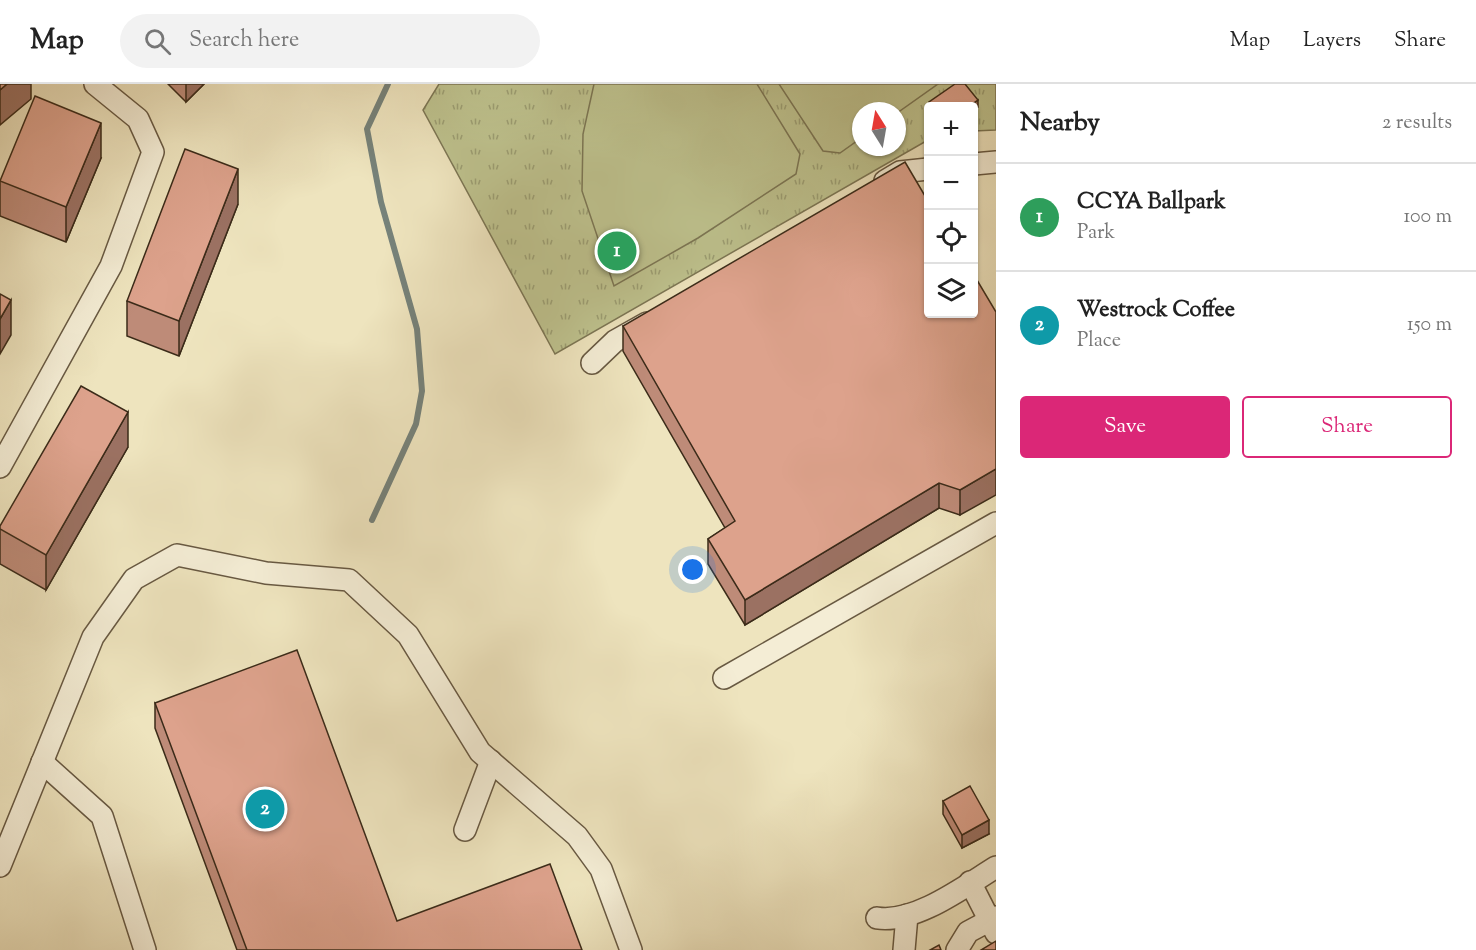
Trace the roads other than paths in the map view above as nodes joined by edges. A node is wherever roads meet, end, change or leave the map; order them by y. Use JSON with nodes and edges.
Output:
{"nodes":[{"id":1,"x":95,"y":84,"type":"edge"},
{"id":2,"x":996,"y":162,"type":"edge"},
{"id":3,"x":978,"y":164,"type":"edge"},
{"id":4,"x":924,"y":169,"type":"edge"},
{"id":5,"x":870,"y":190,"type":"edge"},
{"id":6,"x":666,"y":311,"type":"edge"},
{"id":7,"x":592,"y":363,"type":"dead end"},
{"id":8,"x":0,"y":467,"type":"edge"},
{"id":9,"x":996,"y":523,"type":"edge"},
{"id":10,"x":724,"y":678,"type":"dead end"},
{"id":11,"x":491,"y":761,"type":"junction"},
{"id":12,"x":42,"y":762,"type":"junction"},
{"id":13,"x":465,"y":830,"type":"dead end"},
{"id":14,"x":0,"y":866,"type":"edge"},
{"id":15,"x":996,"y":867,"type":"edge"},
{"id":16,"x":970,"y":882,"type":"junction"},
{"id":17,"x":907,"y":915,"type":"junction"},
{"id":18,"x":877,"y":918,"type":"dead end"},
{"id":19,"x":994,"y":924,"type":"edge"},
{"id":20,"x":901,"y":949,"type":"edge"},
{"id":21,"x":145,"y":950,"type":"edge"},
{"id":22,"x":631,"y":950,"type":"edge"},
{"id":23,"x":957,"y":950,"type":"edge"}],
"edges":[{"from":1,"to":8,"type":"street"},
{"from":2,"to":3,"type":"street"},
{"from":4,"to":5,"type":"street"},
{"from":6,"to":7,"type":"street"},
{"from":9,"to":10,"type":"street"},
{"from":11,"to":12,"type":"street"},
{"from":11,"to":13,"type":"street"},
{"from":11,"to":22,"type":"street"},
{"from":12,"to":14,"type":"street"},
{"from":12,"to":21,"type":"street"},
{"from":15,"to":16,"type":"street"},
{"from":16,"to":17,"type":"street"},
{"from":16,"to":19,"type":"street"},
{"from":17,"to":18,"type":"street"},
{"from":17,"to":20,"type":"street"},
{"from":19,"to":23,"type":"street"}]}
